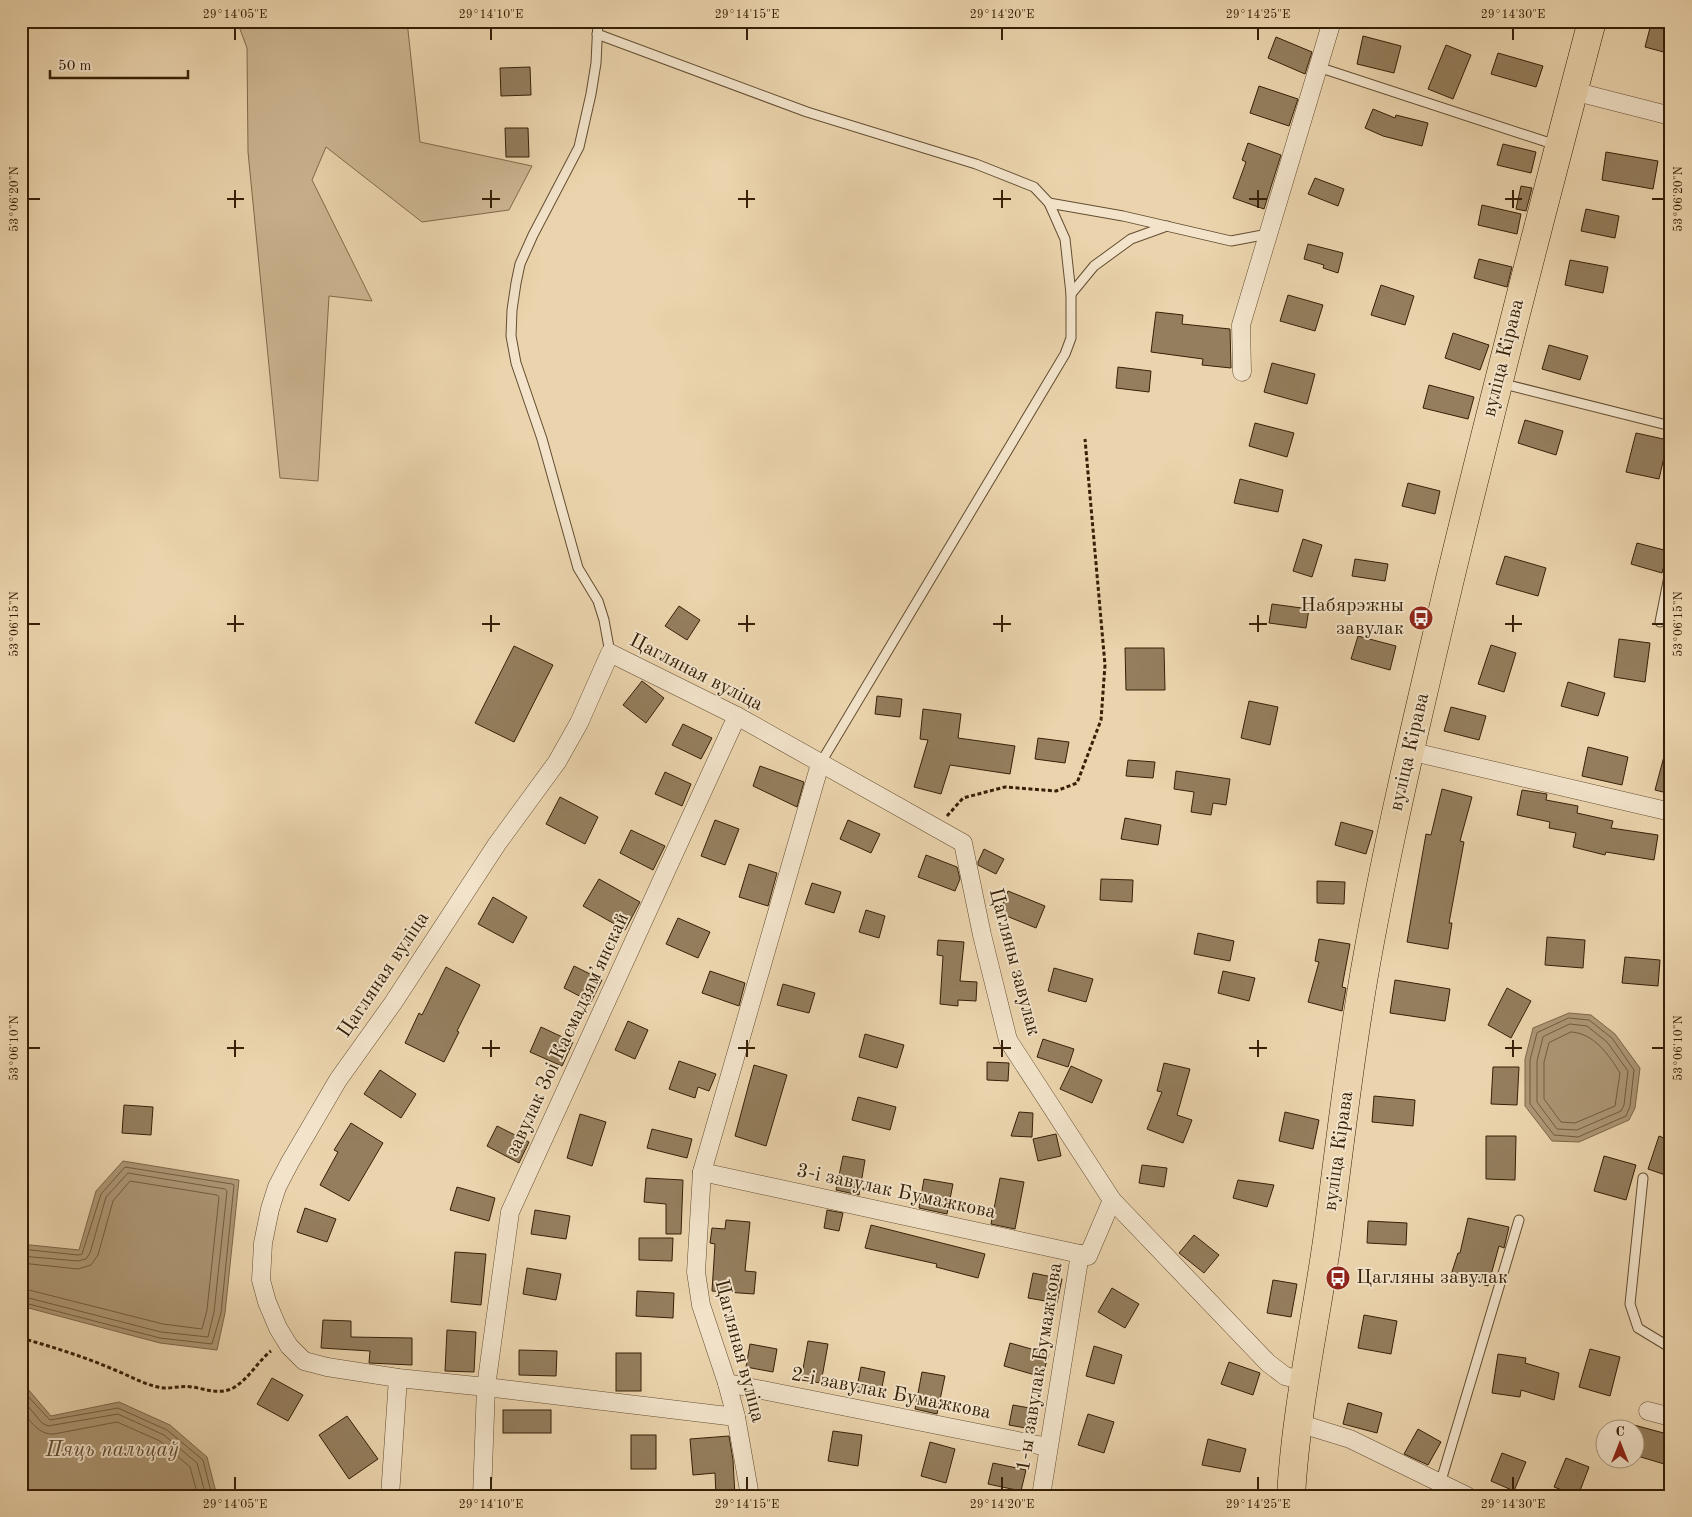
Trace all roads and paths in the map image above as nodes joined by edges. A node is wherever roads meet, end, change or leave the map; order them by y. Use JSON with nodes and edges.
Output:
{"nodes":[{"id":1,"x":598,"y":21,"type":"edge"},
{"id":2,"x":1332,"y":21,"type":"edge"},
{"id":3,"x":1592,"y":21,"type":"edge"},
{"id":4,"x":597,"y":34,"type":"junction"},
{"id":5,"x":1318,"y":67,"type":"junction"},
{"id":6,"x":1574,"y":91,"type":"junction"},
{"id":7,"x":1671,"y":116,"type":"edge"},
{"id":8,"x":1558,"y":146,"type":"junction"},
{"id":9,"x":1049,"y":203,"type":"junction"},
{"id":10,"x":1168,"y":226,"type":"junction"},
{"id":11,"x":1268,"y":234,"type":"junction"},
{"id":12,"x":1071,"y":294,"type":"junction"},
{"id":13,"x":1242,"y":372,"type":"dead end"},
{"id":14,"x":1498,"y":383,"type":"junction"},
{"id":15,"x":1671,"y":426,"type":"edge"},
{"id":16,"x":1085,"y":439,"type":"dead end"},
{"id":17,"x":1671,"y":566,"type":"edge"},
{"id":18,"x":1660,"y":622,"type":"dead end"},
{"id":19,"x":610,"y":653,"type":"junction"},
{"id":20,"x":737,"y":716,"type":"junction"},
{"id":21,"x":1409,"y":751,"type":"junction"},
{"id":22,"x":820,"y":764,"type":"junction"},
{"id":23,"x":1671,"y":812,"type":"edge"},
{"id":24,"x":938,"y":829,"type":"junction"},
{"id":25,"x":702,"y":1172,"type":"junction"},
{"id":26,"x":1643,"y":1178,"type":"dead end"},
{"id":27,"x":1112,"y":1200,"type":"junction"},
{"id":28,"x":1519,"y":1220,"type":"dead end"},
{"id":29,"x":1080,"y":1254,"type":"junction"},
{"id":30,"x":21,"y":1338,"type":"edge"},
{"id":31,"x":286,"y":1340,"type":"junction"},
{"id":32,"x":1671,"y":1348,"type":"edge"},
{"id":33,"x":398,"y":1378,"type":"junction"},
{"id":34,"x":1304,"y":1381,"type":"junction"},
{"id":35,"x":727,"y":1383,"type":"junction"},
{"id":36,"x":486,"y":1386,"type":"junction"},
{"id":37,"x":1648,"y":1411,"type":"dead end"},
{"id":38,"x":736,"y":1417,"type":"junction"},
{"id":39,"x":1671,"y":1417,"type":"edge"},
{"id":40,"x":1298,"y":1423,"type":"junction"},
{"id":41,"x":1048,"y":1447,"type":"junction"},
{"id":42,"x":1440,"y":1484,"type":"junction"},
{"id":43,"x":390,"y":1496,"type":"edge"},
{"id":44,"x":482,"y":1496,"type":"edge"},
{"id":45,"x":750,"y":1496,"type":"edge"},
{"id":46,"x":1041,"y":1496,"type":"edge"},
{"id":47,"x":1291,"y":1496,"type":"edge"},
{"id":48,"x":1466,"y":1496,"type":"edge"}],
"edges":[{"from":1,"to":4,"type":"lane"},
{"from":2,"to":5,"type":"street"},
{"from":3,"to":6,"type":"main road","name":"вуліца Кірава"},
{"from":4,"to":9,"type":"lane"},
{"from":4,"to":19,"type":"lane"},
{"from":5,"to":8,"type":"lane"},
{"from":5,"to":11,"type":"street"},
{"from":6,"to":7,"type":"street"},
{"from":6,"to":8,"type":"main road","name":"вуліца Кірава"},
{"from":8,"to":14,"type":"main road","name":"вуліца Кірава"},
{"from":9,"to":10,"type":"lane"},
{"from":9,"to":12,"type":"lane"},
{"from":10,"to":11,"type":"lane"},
{"from":10,"to":12,"type":"lane"},
{"from":11,"to":13,"type":"street"},
{"from":12,"to":22,"type":"lane"},
{"from":14,"to":15,"type":"lane"},
{"from":14,"to":21,"type":"main road","name":"вуліца Кірава"},
{"from":16,"to":24,"type":"path"},
{"from":17,"to":18,"type":"lane"},
{"from":19,"to":20,"type":"street","name":"Цагляная вуліца"},
{"from":19,"to":31,"type":"street","name":"Цагляная вуліца"},
{"from":20,"to":22,"type":"street","name":"Цагляная вуліца"},
{"from":20,"to":36,"type":"street","name":"завулак Зоі Касмадзямʼянскай"},
{"from":21,"to":23,"type":"street"},
{"from":21,"to":34,"type":"main road","name":"вуліца Кірава"},
{"from":22,"to":24,"type":"street","name":"Цагляны завулак"},
{"from":22,"to":25,"type":"street","name":"Цагляная вуліца"},
{"from":24,"to":27,"type":"street","name":"Цагляны завулак"},
{"from":25,"to":29,"type":"street","name":"3-і завулак Бумажкова"},
{"from":25,"to":35,"type":"street","name":"Цагляная вуліца"},
{"from":26,"to":32,"type":"lane"},
{"from":27,"to":29,"type":"street","name":"1-ы завулак Бумажкова"},
{"from":27,"to":34,"type":"street","name":"Цагляны завулак"},
{"from":28,"to":42,"type":"lane"},
{"from":29,"to":41,"type":"street","name":"1-ы завулак Бумажкова"},
{"from":30,"to":31,"type":"path"},
{"from":31,"to":33,"type":"street","name":"Цагляная вуліца"},
{"from":33,"to":36,"type":"street","name":"Цагляная вуліца"},
{"from":33,"to":43,"type":"street"},
{"from":34,"to":40,"type":"main road","name":"вуліца Кірава"},
{"from":35,"to":38,"type":"street","name":"Цагляная вуліца"},
{"from":35,"to":41,"type":"street","name":"2-і завулак Бумажкова"},
{"from":36,"to":38,"type":"street"},
{"from":36,"to":44,"type":"street","name":"завулак Зоі Касмадзямʼянскай"},
{"from":37,"to":39,"type":"street"},
{"from":38,"to":45,"type":"street","name":"Цагляная вуліца"},
{"from":40,"to":42,"type":"street"},
{"from":40,"to":47,"type":"main road","name":"вуліца Кірава"},
{"from":41,"to":46,"type":"street","name":"1-ы завулак Бумажкова"},
{"from":42,"to":48,"type":"street"}]}
